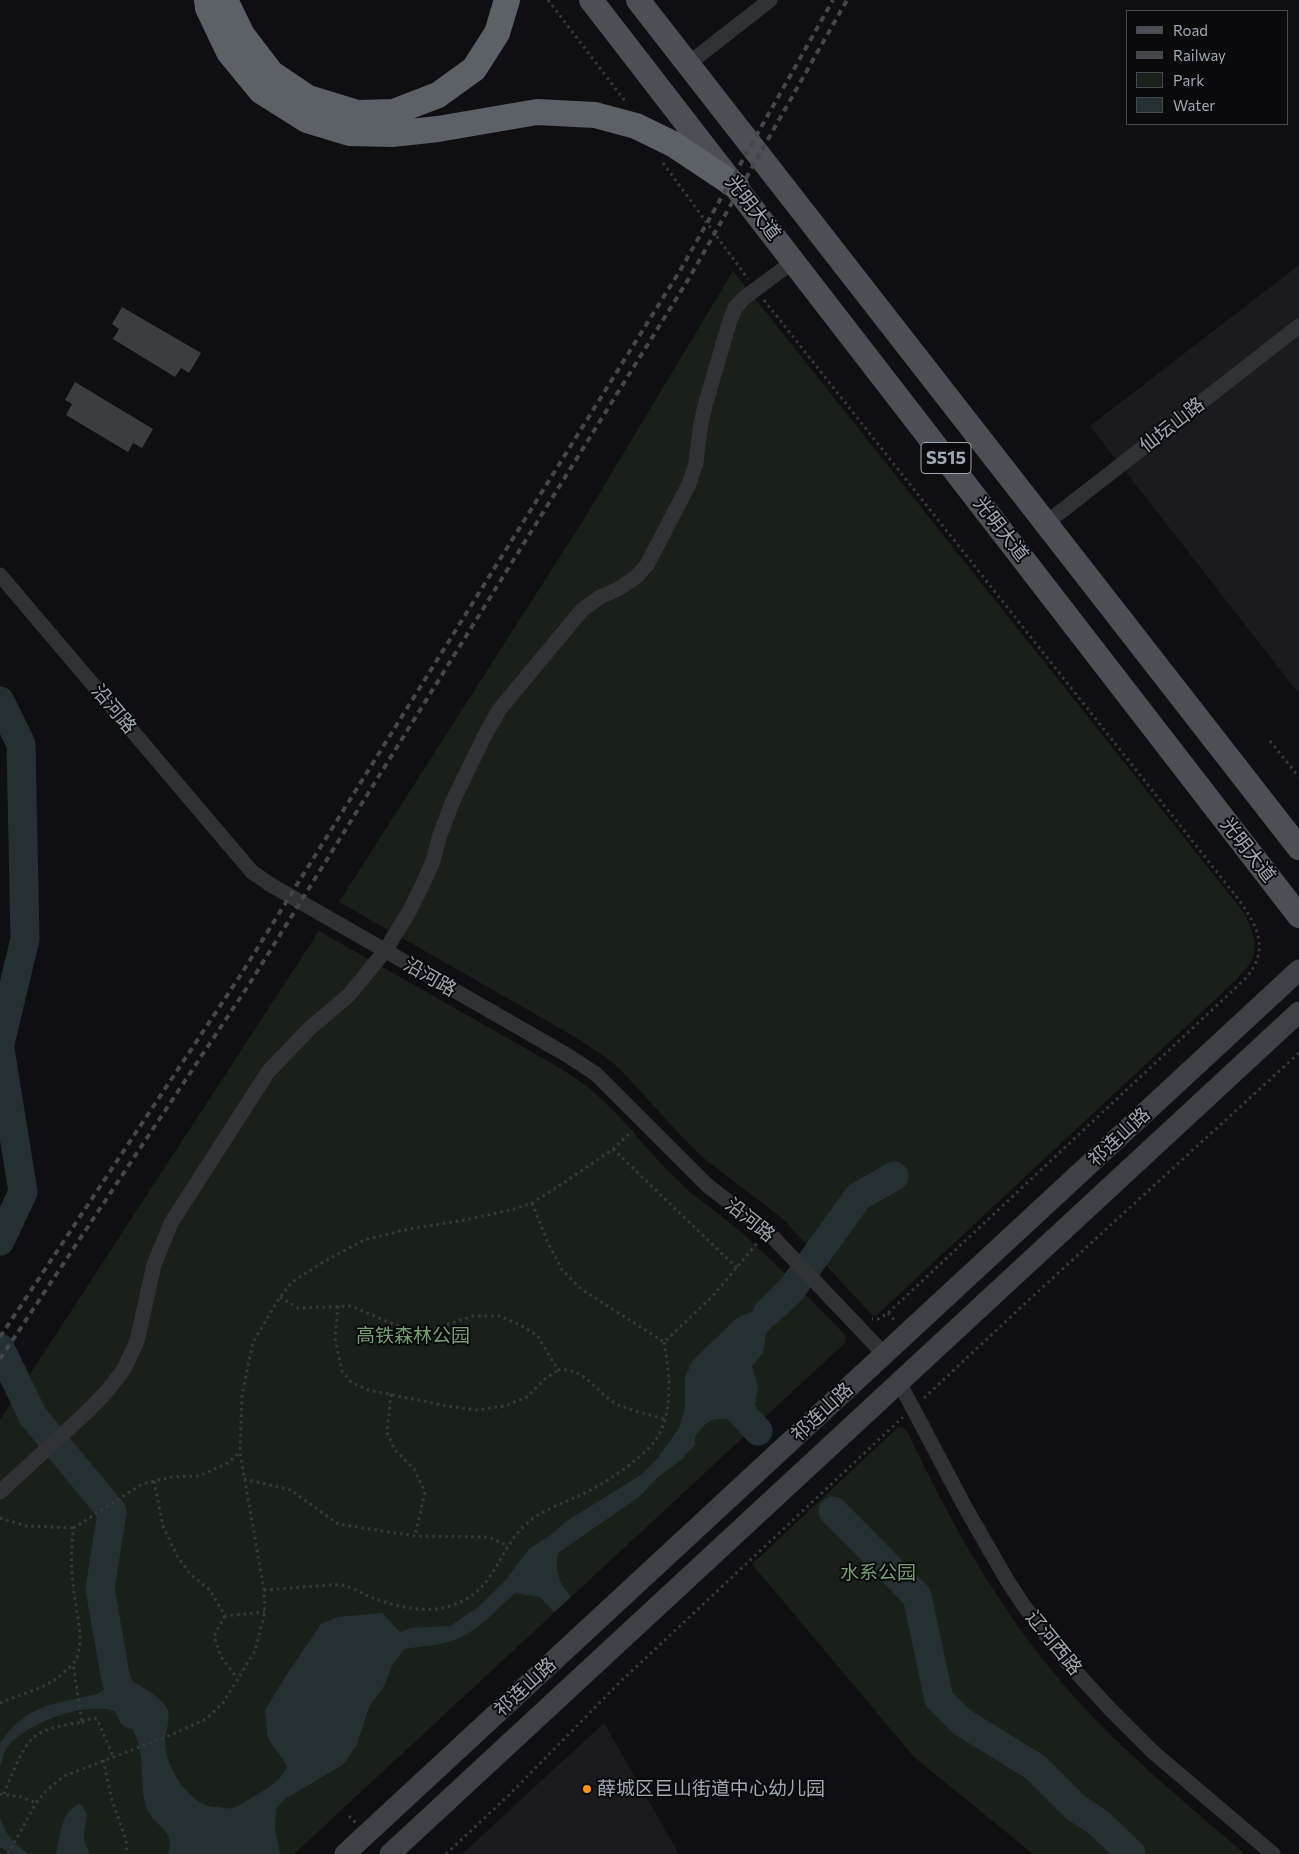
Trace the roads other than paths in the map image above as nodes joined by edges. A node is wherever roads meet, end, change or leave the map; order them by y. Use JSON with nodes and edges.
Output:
{"nodes":[{"id":1,"x":207,"y":0,"type":"edge"},
{"id":2,"x":225,"y":0,"type":"edge"},
{"id":3,"x":507,"y":0,"type":"edge"},
{"id":4,"x":591,"y":0,"type":"edge"},
{"id":5,"x":638,"y":0,"type":"edge"},
{"id":6,"x":770,"y":0,"type":"edge"},
{"id":7,"x":688,"y":64,"type":"junction"},
{"id":8,"x":736,"y":186,"type":"junction"},
{"id":9,"x":794,"y":260,"type":"junction"},
{"id":10,"x":1299,"y":326,"type":"edge"},
{"id":11,"x":1045,"y":524,"type":"junction"},
{"id":12,"x":0,"y":575,"type":"edge"},
{"id":13,"x":1299,"y":848,"type":"edge"},
{"id":14,"x":1299,"y":916,"type":"edge"},
{"id":15,"x":385,"y":951,"type":"junction"},
{"id":16,"x":1299,"y":970,"type":"edge"},
{"id":17,"x":1299,"y":1012,"type":"edge"},
{"id":18,"x":884,"y":1354,"type":"junction"},
{"id":19,"x":899,"y":1382,"type":"junction"},
{"id":20,"x":0,"y":1492,"type":"edge"},
{"id":21,"x":345,"y":1854,"type":"edge"},
{"id":22,"x":390,"y":1854,"type":"edge"},
{"id":23,"x":1273,"y":1854,"type":"edge"}],
"edges":[{"from":1,"to":8,"type":"highway"},
{"from":2,"to":3,"type":"highway"},
{"from":4,"to":8,"type":"main road","name":"光明大道","number":"S515"},
{"from":5,"to":7,"type":"main road","name":"光明大道","number":"S515"},
{"from":6,"to":7,"type":"street"},
{"from":7,"to":11,"type":"main road","name":"光明大道","number":"S515"},
{"from":8,"to":9,"type":"main road","name":"光明大道","number":"S515"},
{"from":9,"to":14,"type":"main road","name":"光明大道","number":"S515"},
{"from":9,"to":15,"type":"street"},
{"from":10,"to":11,"type":"street","name":"仙坛山路"},
{"from":11,"to":13,"type":"main road","name":"光明大道","number":"S515"},
{"from":12,"to":15,"type":"street","name":"沿河路"},
{"from":15,"to":18,"type":"street","name":"沿河路"},
{"from":15,"to":20,"type":"street"},
{"from":16,"to":18,"type":"main road","name":"祁连山路"},
{"from":17,"to":19,"type":"main road","name":"祁连山路"},
{"from":18,"to":21,"type":"main road","name":"祁连山路"},
{"from":19,"to":22,"type":"main road","name":"祁连山路"},
{"from":19,"to":23,"type":"street","name":"辽河西路"}]}
